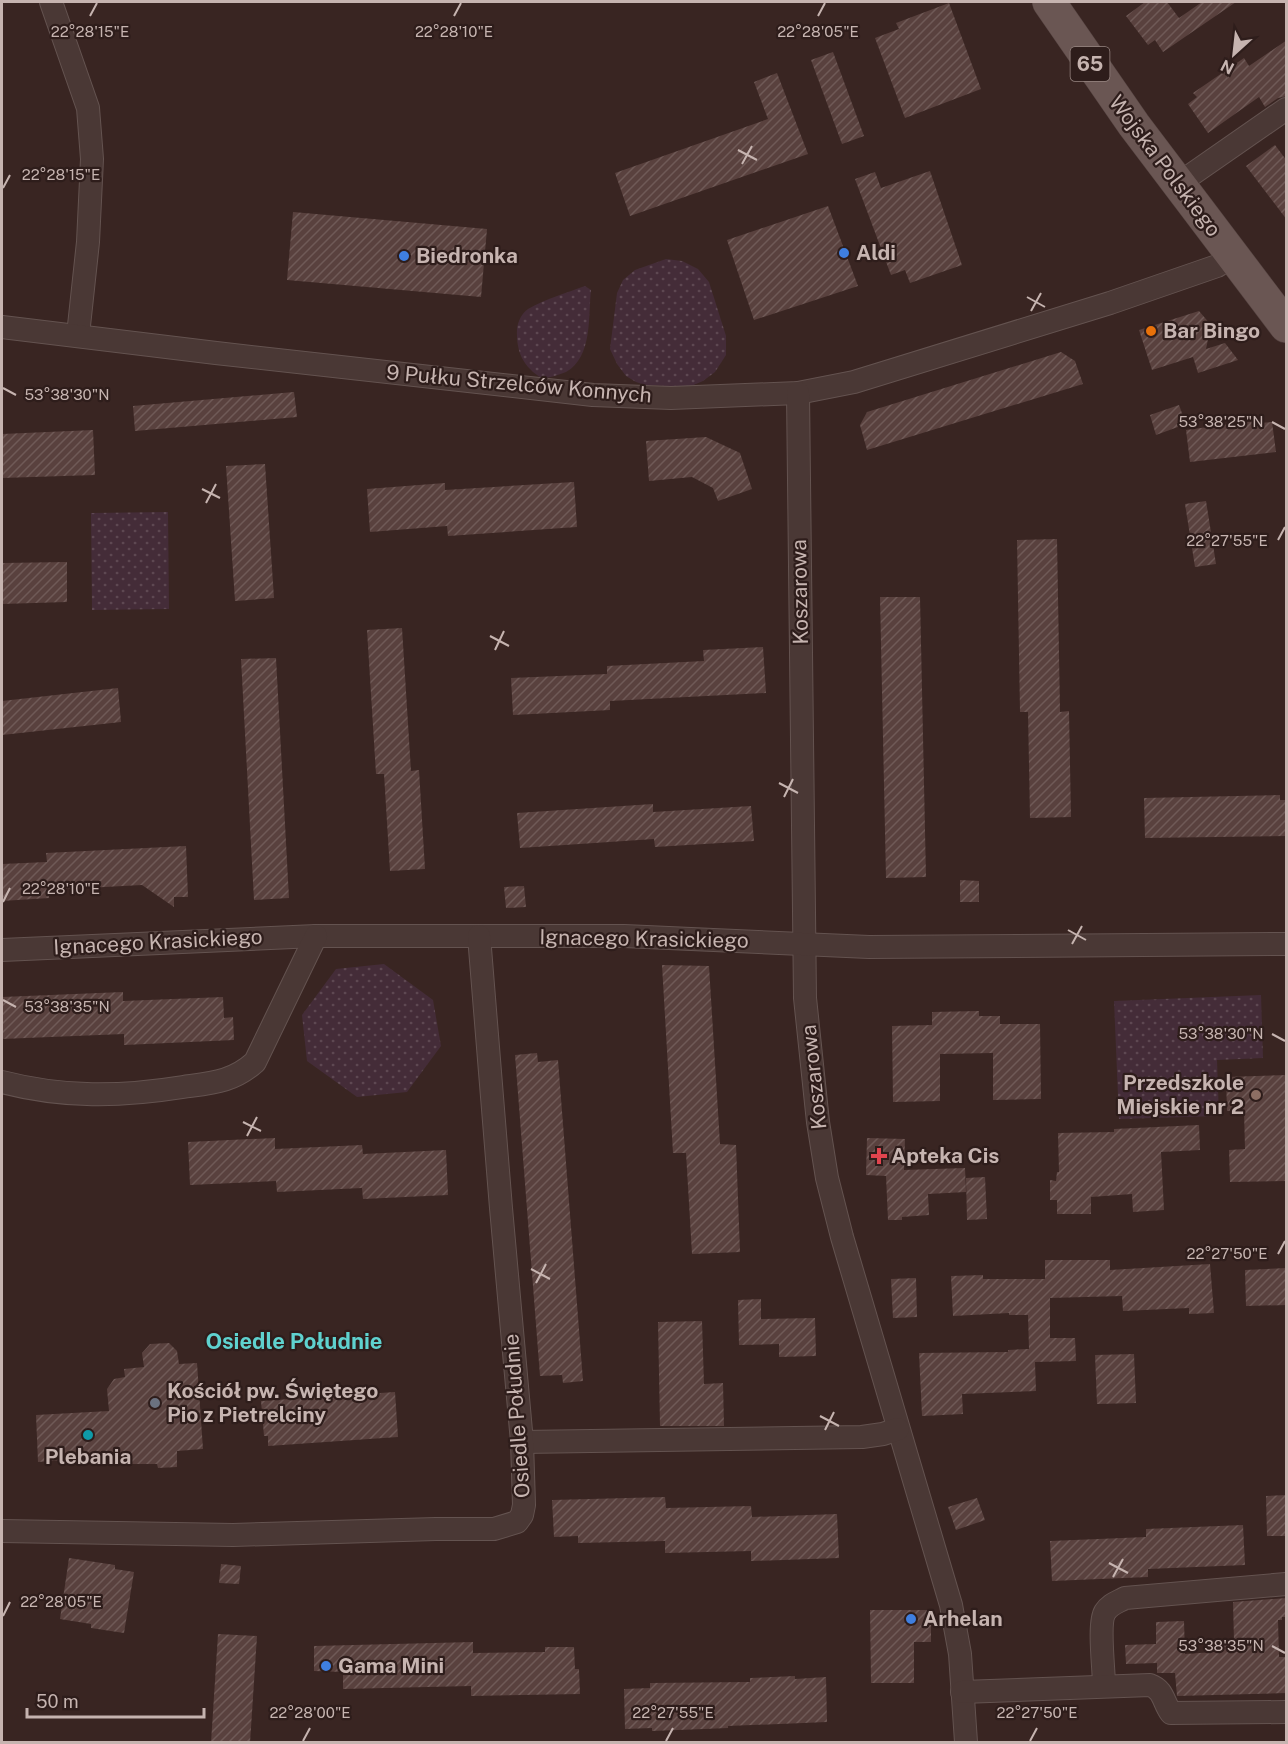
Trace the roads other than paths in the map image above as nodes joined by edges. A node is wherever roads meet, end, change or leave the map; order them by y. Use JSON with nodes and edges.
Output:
{"nodes":[{"id":1,"x":51,"y":2,"type":"edge"},
{"id":2,"x":1049,"y":2,"type":"edge"},
{"id":3,"x":1287,"y":109,"type":"edge"},
{"id":4,"x":1179,"y":184,"type":"junction"},
{"id":5,"x":1233,"y":256,"type":"junction"},
{"id":6,"x":1287,"y":326,"type":"edge"},
{"id":7,"x":2,"y":327,"type":"edge"},
{"id":8,"x":78,"y":335,"type":"junction"},
{"id":9,"x":798,"y":393,"type":"junction"},
{"id":10,"x":316,"y":936,"type":"junction"},
{"id":11,"x":479,"y":936,"type":"junction"},
{"id":12,"x":1287,"y":944,"type":"edge"},
{"id":13,"x":805,"y":946,"type":"junction"},
{"id":14,"x":2,"y":950,"type":"edge"},
{"id":15,"x":2,"y":1082,"type":"edge"},
{"id":16,"x":898,"y":1429,"type":"junction"},
{"id":17,"x":522,"y":1443,"type":"junction"},
{"id":18,"x":2,"y":1531,"type":"edge"},
{"id":19,"x":1287,"y":1584,"type":"edge"},
{"id":20,"x":1104,"y":1685,"type":"junction"},
{"id":21,"x":962,"y":1692,"type":"junction"},
{"id":22,"x":1287,"y":1712,"type":"edge"},
{"id":23,"x":966,"y":1743,"type":"edge"}],
"edges":[{"from":1,"to":8,"type":"street"},
{"from":2,"to":4,"type":"main road","name":"Wojska Polskiego","number":"65"},
{"from":3,"to":4,"type":"street"},
{"from":4,"to":5,"type":"main road","name":"Wojska Polskiego","number":"65"},
{"from":5,"to":6,"type":"main road","name":"Wojska Polskiego","number":"65"},
{"from":5,"to":9,"type":"street","name":"9 Pułku Strzelców Konnych"},
{"from":7,"to":8,"type":"street","name":"9 Pułku Strzelców Konnych"},
{"from":8,"to":9,"type":"street","name":"9 Pułku Strzelców Konnych"},
{"from":9,"to":13,"type":"street","name":"Koszarowa"},
{"from":10,"to":11,"type":"street","name":"Ignacego Krasickiego"},
{"from":10,"to":14,"type":"street","name":"Ignacego Krasickiego"},
{"from":10,"to":15,"type":"street"},
{"from":11,"to":13,"type":"street","name":"Ignacego Krasickiego"},
{"from":11,"to":17,"type":"street","name":"Osiedle Południe"},
{"from":12,"to":13,"type":"street","name":"Ignacego Krasickiego"},
{"from":13,"to":16,"type":"street","name":"Koszarowa"},
{"from":16,"to":17,"type":"street"},
{"from":16,"to":21,"type":"street","name":"Koszarowa"},
{"from":17,"to":18,"type":"street","name":"Osiedle Południe"},
{"from":19,"to":20,"type":"street"},
{"from":20,"to":21,"type":"street"},
{"from":20,"to":22,"type":"street"},
{"from":21,"to":23,"type":"street","name":"Koszarowa"}]}
